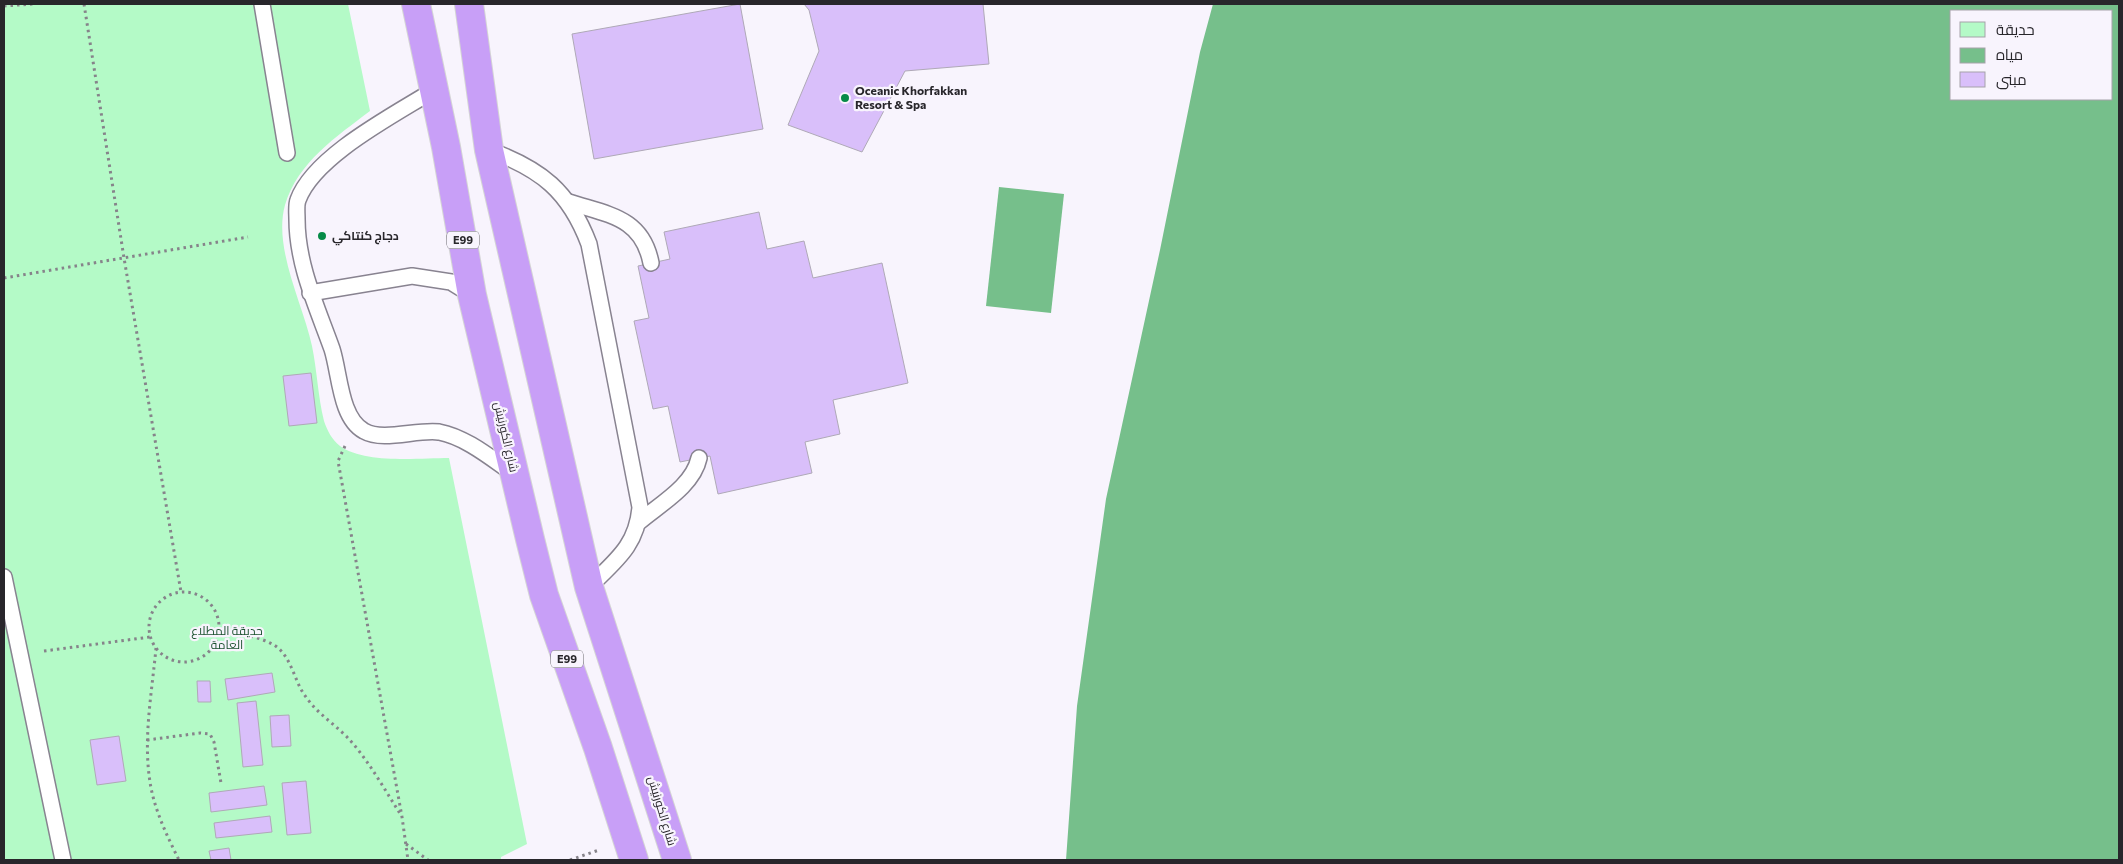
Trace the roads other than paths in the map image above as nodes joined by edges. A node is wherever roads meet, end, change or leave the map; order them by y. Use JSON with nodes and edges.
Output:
{"nodes":[{"id":1,"x":262,"y":4,"type":"edge"},
{"id":2,"x":416,"y":4,"type":"edge"},
{"id":3,"x":471,"y":4,"type":"edge"},
{"id":4,"x":434,"y":90,"type":"junction"},
{"id":5,"x":490,"y":150,"type":"junction"},
{"id":6,"x":287,"y":153,"type":"dead end"},
{"id":7,"x":569,"y":202,"type":"junction"},
{"id":8,"x":652,"y":263,"type":"dead end"},
{"id":9,"x":310,"y":292,"type":"junction"},
{"id":10,"x":472,"y":295,"type":"junction"},
{"id":11,"x":699,"y":458,"type":"dead end"},
{"id":12,"x":514,"y":475,"type":"junction"},
{"id":13,"x":639,"y":522,"type":"junction"},
{"id":14,"x":4,"y":578,"type":"edge"},
{"id":15,"x":589,"y":587,"type":"junction"},
{"id":16,"x":635,"y":854,"type":"edge"},
{"id":17,"x":63,"y":860,"type":"edge"},
{"id":18,"x":677,"y":860,"type":"edge"}],
"edges":[{"from":1,"to":6,"type":"lane"},
{"from":2,"to":4,"type":"highway","name":"شارع الكورنيش","number":"E99"},
{"from":3,"to":5,"type":"highway","name":"شارع الكورنيش"},
{"from":4,"to":9,"type":"lane"},
{"from":4,"to":10,"type":"highway","name":"شارع الكورنيش","number":"E99"},
{"from":5,"to":7,"type":"lane"},
{"from":5,"to":15,"type":"highway","name":"شارع الكورنيش"},
{"from":7,"to":8,"type":"lane"},
{"from":7,"to":13,"type":"lane"},
{"from":9,"to":10,"type":"lane"},
{"from":9,"to":12,"type":"lane"},
{"from":10,"to":12,"type":"highway","name":"شارع الكورنيش","number":"E99"},
{"from":11,"to":13,"type":"lane"},
{"from":12,"to":16,"type":"highway","name":"شارع الكورنيش","number":"E99"},
{"from":13,"to":15,"type":"lane"},
{"from":14,"to":17,"type":"lane"},
{"from":15,"to":18,"type":"highway","name":"شارع الكورنيش"}]}
